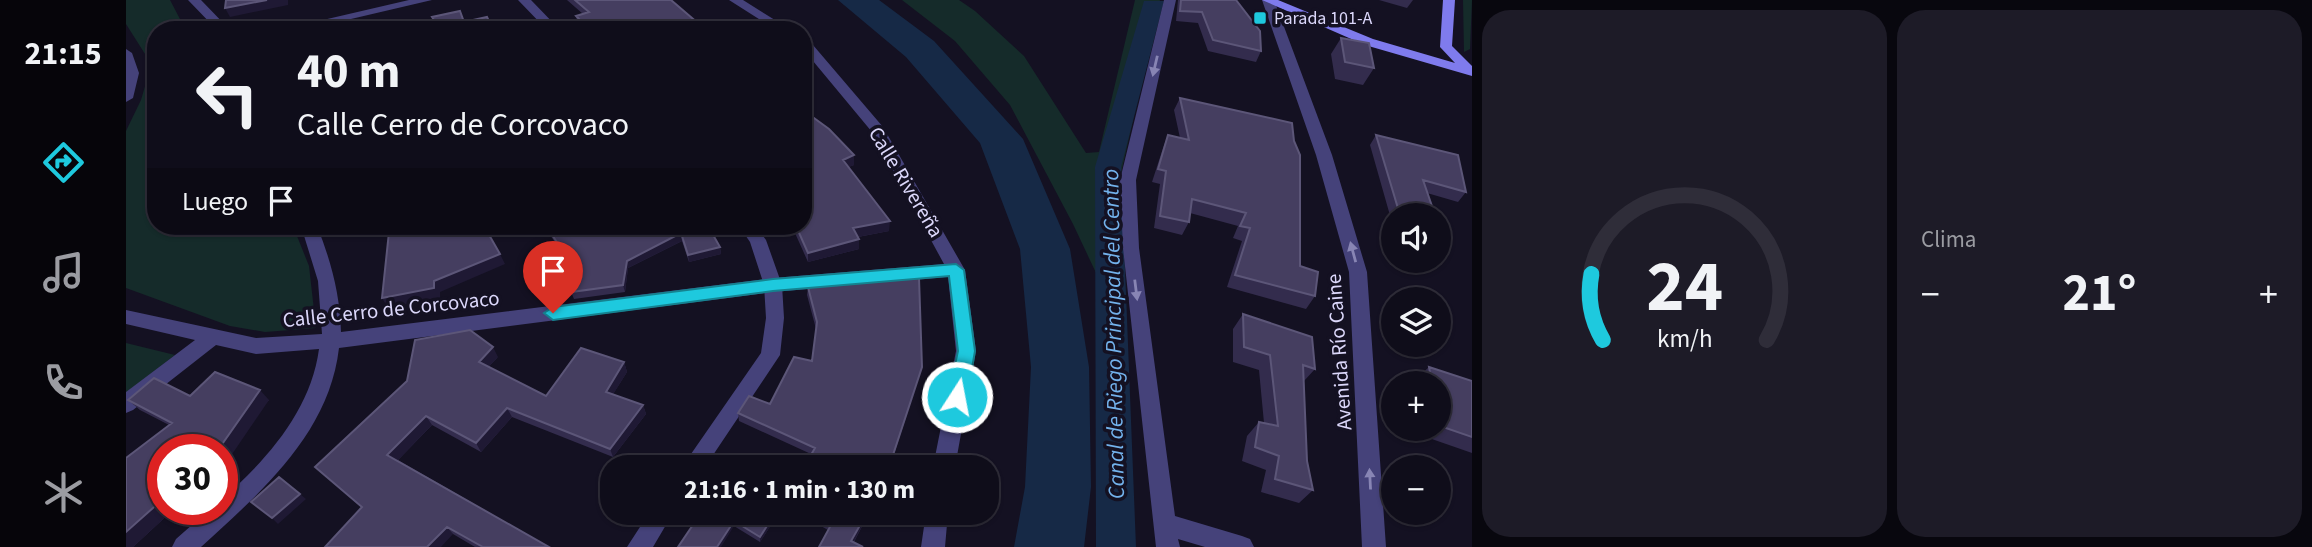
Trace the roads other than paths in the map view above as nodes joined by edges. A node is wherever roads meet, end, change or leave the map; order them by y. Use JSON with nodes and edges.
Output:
{"nodes":[{"id":1,"x":194,"y":0,"type":"edge"},
{"id":2,"x":426,"y":0,"type":"edge"},
{"id":3,"x":524,"y":0,"type":"edge"},
{"id":4,"x":736,"y":0,"type":"edge"},
{"id":5,"x":1170,"y":0,"type":"edge"},
{"id":6,"x":1268,"y":0,"type":"edge"},
{"id":7,"x":1450,"y":0,"type":"edge"},
{"id":8,"x":215,"y":21,"type":"edge"},
{"id":9,"x":328,"y":21,"type":"edge"},
{"id":10,"x":541,"y":21,"type":"edge"},
{"id":11,"x":770,"y":21,"type":"edge"},
{"id":12,"x":812,"y":52,"type":"edge"},
{"id":13,"x":126,"y":53,"type":"edge"},
{"id":14,"x":1472,"y":73,"type":"edge"},
{"id":15,"x":126,"y":98,"type":"edge"},
{"id":16,"x":313,"y":235,"type":"edge"},
{"id":17,"x":754,"y":235,"type":"edge"},
{"id":18,"x":956,"y":270,"type":"junction"},
{"id":19,"x":773,"y":285,"type":"junction"},
{"id":20,"x":126,"y":317,"type":"edge"},
{"id":21,"x":211,"y":338,"type":"junction"},
{"id":22,"x":333,"y":341,"type":"junction"},
{"id":23,"x":126,"y":404,"type":"edge"},
{"id":24,"x":701,"y":455,"type":"edge"},
{"id":25,"x":946,"y":455,"type":"edge"},
{"id":26,"x":654,"y":525,"type":"edge"},
{"id":27,"x":936,"y":525,"type":"edge"},
{"id":28,"x":1167,"y":536,"type":"edge"},
{"id":29,"x":184,"y":547,"type":"edge"},
{"id":30,"x":639,"y":547,"type":"edge"},
{"id":31,"x":933,"y":547,"type":"edge"},
{"id":32,"x":1242,"y":547,"type":"edge"},
{"id":33,"x":1374,"y":547,"type":"edge"}],
"edges":[{"from":1,"to":8,"type":"street"},
{"from":2,"to":9,"type":"street"},
{"from":3,"to":10,"type":"street"},
{"from":4,"to":11,"type":"street"},
{"from":5,"to":28,"type":"street","one_way":true},
{"from":6,"to":14,"type":"main road"},
{"from":33,"to":6,"type":"street","name":"Avenida Río Caine","one_way":true},
{"from":7,"to":14,"type":"main road"},
{"from":12,"to":18,"type":"street","name":"Calle Rivereña"},
{"from":13,"to":15,"type":"street"},
{"from":16,"to":22,"type":"street"},
{"from":17,"to":19,"type":"street"},
{"from":18,"to":19,"type":"street","name":"Calle Cerro de Corcovaco"},
{"from":18,"to":25,"type":"street","name":"Calle Rivereña"},
{"from":19,"to":22,"type":"street","name":"Calle Cerro de Corcovaco"},
{"from":19,"to":24,"type":"street"},
{"from":20,"to":21,"type":"street","name":"Calle Cerro de Corcovaco"},
{"from":21,"to":22,"type":"street","name":"Calle Cerro de Corcovaco"},
{"from":21,"to":23,"type":"street"},
{"from":22,"to":29,"type":"street"},
{"from":26,"to":30,"type":"street"},
{"from":27,"to":31,"type":"street"},
{"from":28,"to":32,"type":"street"}]}
